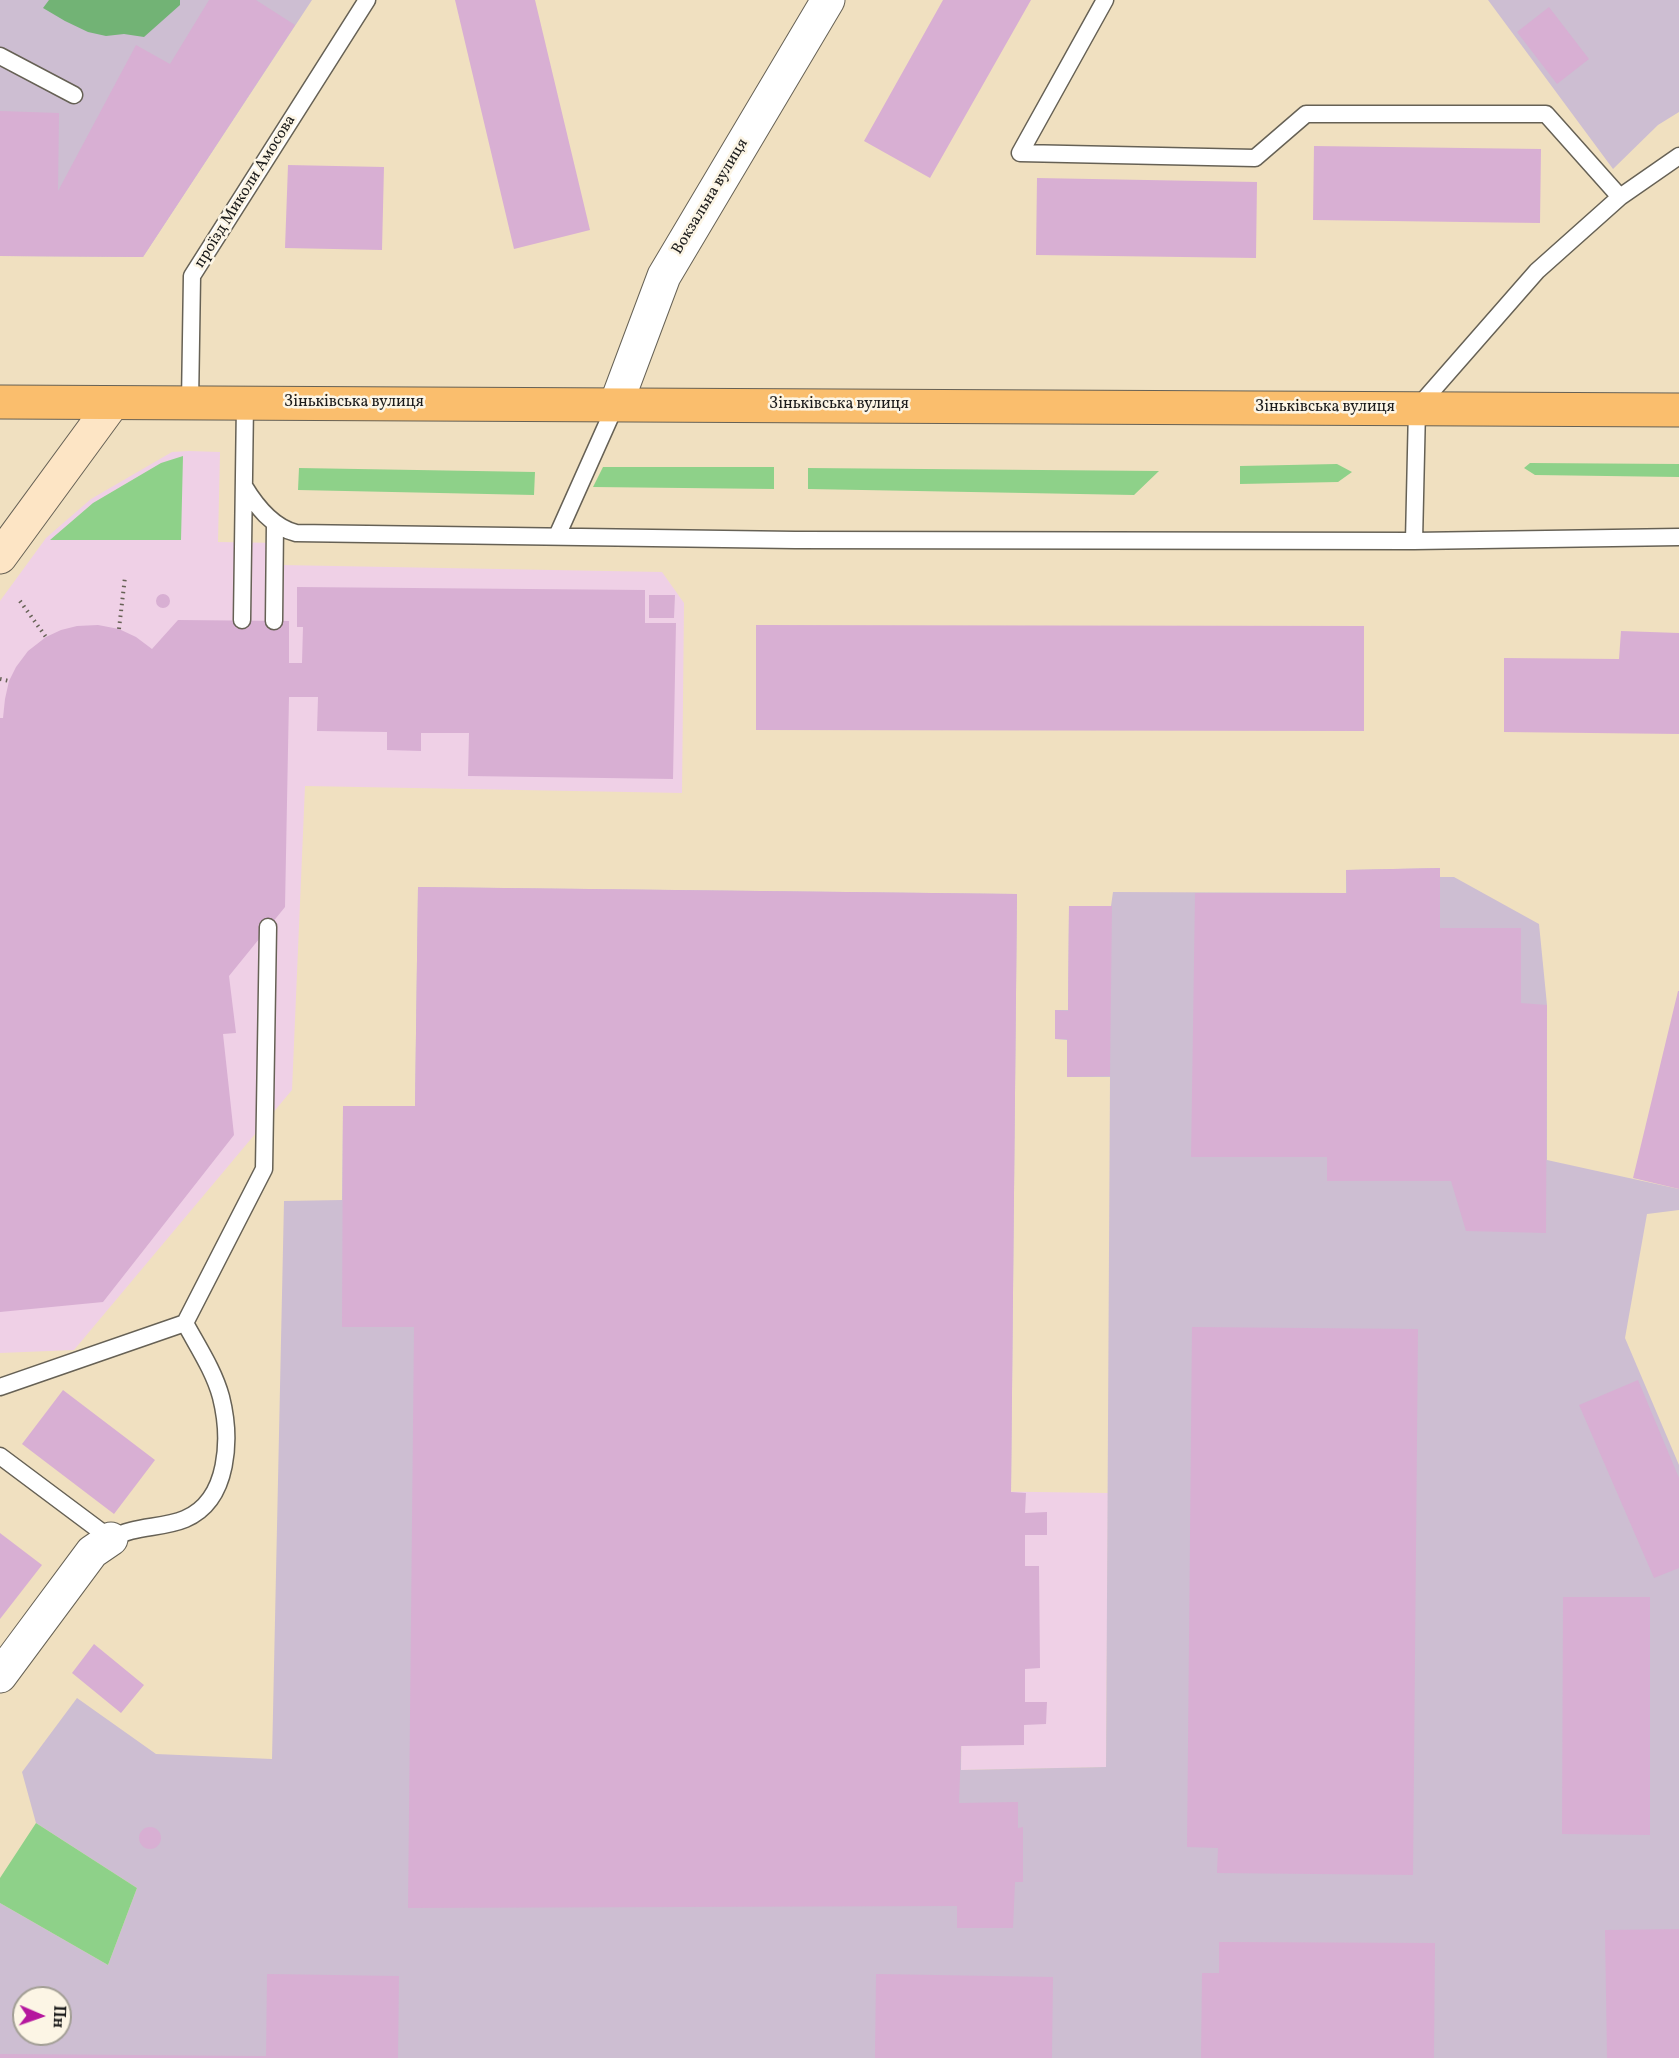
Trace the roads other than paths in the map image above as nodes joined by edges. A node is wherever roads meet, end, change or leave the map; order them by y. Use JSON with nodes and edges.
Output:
{"nodes":[{"id":1,"x":367,"y":0,"type":"edge"},
{"id":2,"x":828,"y":0,"type":"edge"},
{"id":3,"x":1105,"y":0,"type":"edge"},
{"id":4,"x":0,"y":56,"type":"edge"},
{"id":5,"x":74,"y":95,"type":"dead end"},
{"id":6,"x":1679,"y":156,"type":"edge"},
{"id":7,"x":1620,"y":197,"type":"junction"},
{"id":8,"x":0,"y":402,"type":"edge"},
{"id":9,"x":190,"y":403,"type":"junction"},
{"id":10,"x":245,"y":403,"type":"junction"},
{"id":11,"x":112,"y":404,"type":"junction"},
{"id":12,"x":616,"y":404,"type":"junction"},
{"id":13,"x":1417,"y":408,"type":"junction"},
{"id":14,"x":1679,"y":410,"type":"edge"},
{"id":15,"x":244,"y":486,"type":"junction"},
{"id":16,"x":275,"y":523,"type":"junction"},
{"id":17,"x":557,"y":536,"type":"junction"},
{"id":18,"x":1679,"y":537,"type":"edge"},
{"id":19,"x":1414,"y":541,"type":"junction"},
{"id":20,"x":0,"y":558,"type":"edge"},
{"id":21,"x":242,"y":621,"type":"dead end"},
{"id":22,"x":274,"y":621,"type":"dead end"},
{"id":23,"x":268,"y":927,"type":"dead end"},
{"id":24,"x":185,"y":1323,"type":"junction"},
{"id":25,"x":0,"y":1387,"type":"edge"},
{"id":26,"x":0,"y":1456,"type":"edge"},
{"id":27,"x":111,"y":1539,"type":"junction"},
{"id":28,"x":0,"y":1677,"type":"edge"}],
"edges":[{"from":1,"to":9,"type":"lane","name":"проїзд Миколи Амосова"},
{"from":2,"to":12,"type":"street","name":"Вокзальна вулиця"},
{"from":3,"to":7,"type":"lane"},
{"from":4,"to":5,"type":"lane"},
{"from":6,"to":7,"type":"lane"},
{"from":7,"to":13,"type":"lane"},
{"from":8,"to":11,"type":"main road","name":"Зіньківська вулиця"},
{"from":9,"to":10,"type":"main road","name":"Зіньківська вулиця"},
{"from":9,"to":11,"type":"main road","name":"Зіньківська вулиця"},
{"from":10,"to":12,"type":"main road","name":"Зіньківська вулиця"},
{"from":10,"to":15,"type":"lane"},
{"from":11,"to":20,"type":"street"},
{"from":12,"to":13,"type":"main road","name":"Зіньківська вулиця"},
{"from":12,"to":17,"type":"lane"},
{"from":13,"to":14,"type":"main road","name":"Зіньківська вулиця"},
{"from":13,"to":19,"type":"lane"},
{"from":15,"to":16,"type":"lane"},
{"from":15,"to":21,"type":"lane"},
{"from":16,"to":17,"type":"lane"},
{"from":16,"to":22,"type":"lane"},
{"from":17,"to":19,"type":"lane"},
{"from":18,"to":19,"type":"lane"},
{"from":23,"to":24,"type":"lane"},
{"from":24,"to":25,"type":"lane"},
{"from":24,"to":27,"type":"lane"},
{"from":26,"to":27,"type":"lane"},
{"from":27,"to":28,"type":"street"}]}
